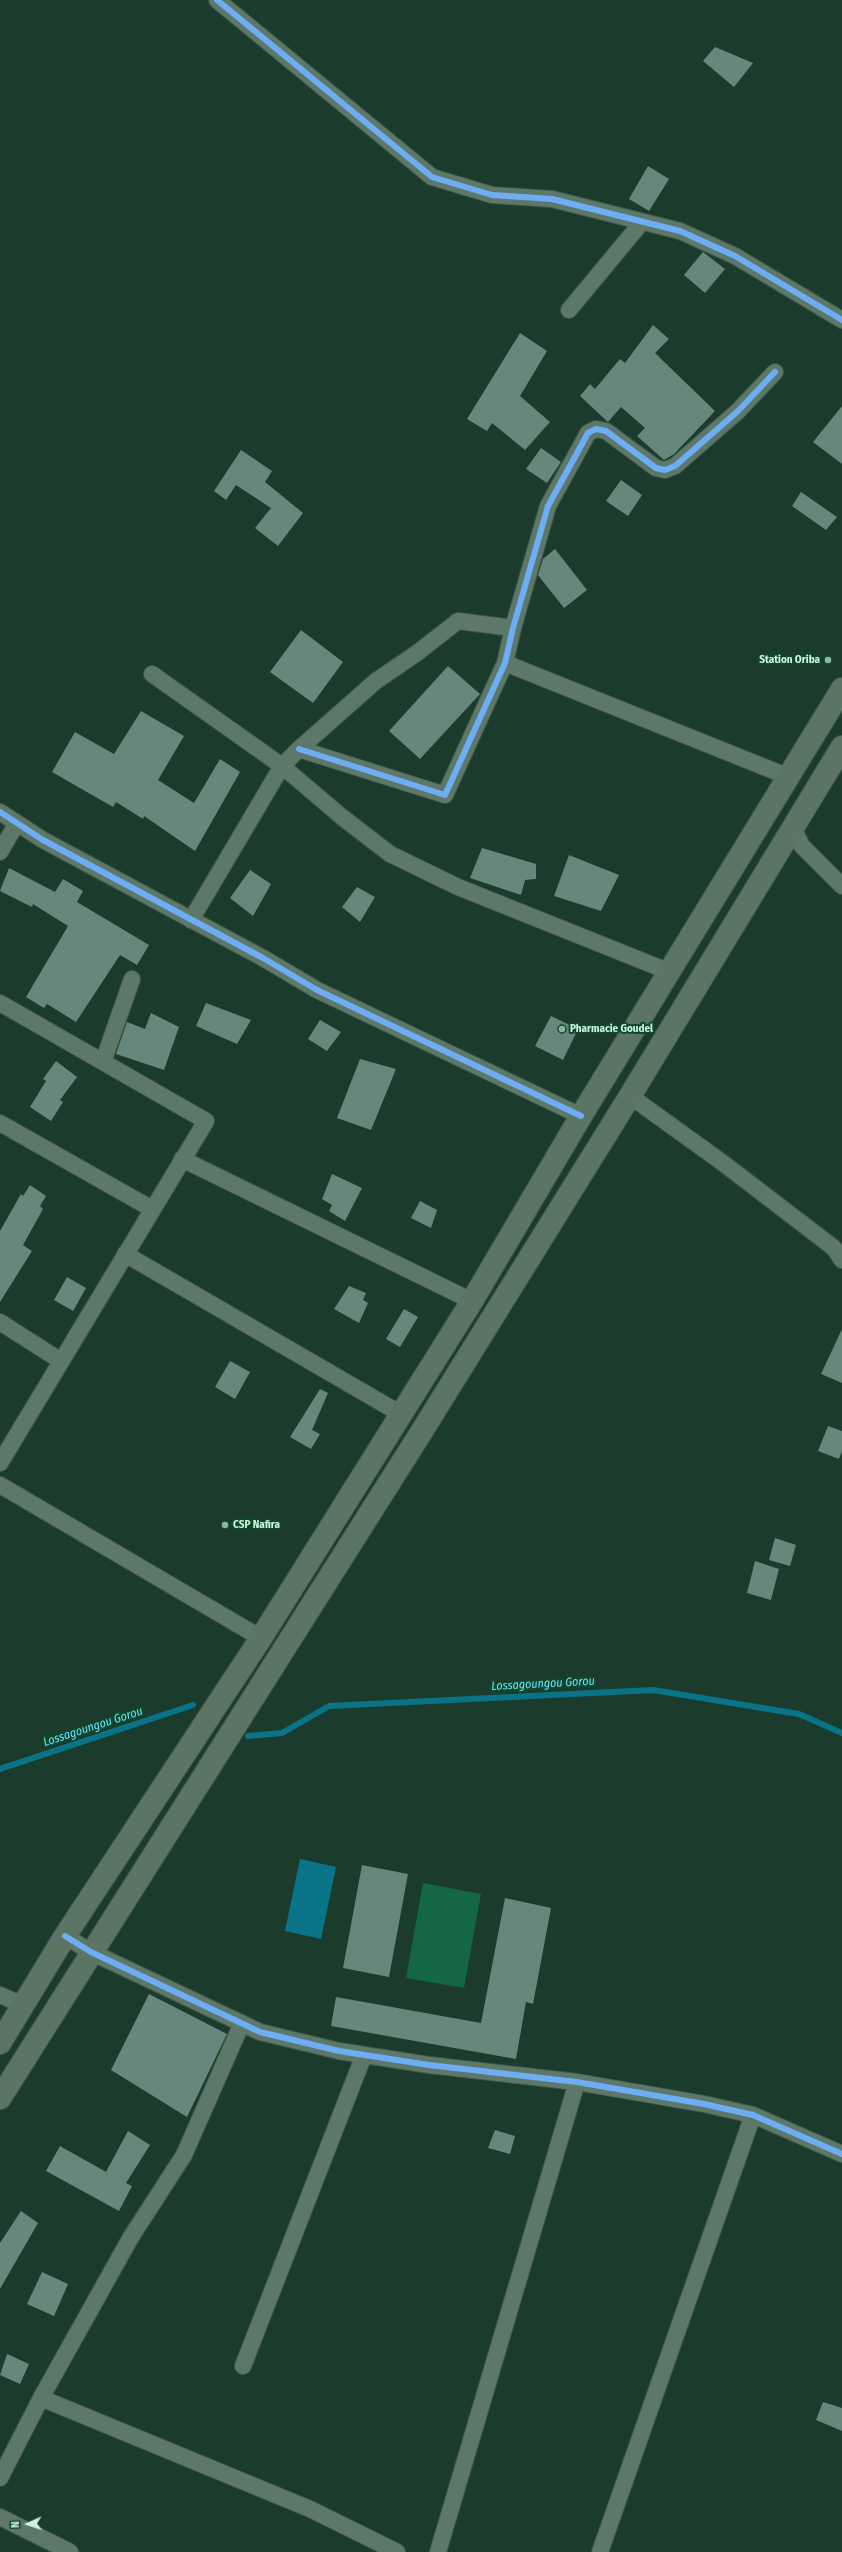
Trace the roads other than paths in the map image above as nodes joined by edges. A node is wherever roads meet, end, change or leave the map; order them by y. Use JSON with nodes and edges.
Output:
{"nodes":[{"id":1,"x":217,"y":0,"type":"edge"},
{"id":2,"x":642,"y":222,"type":"junction"},
{"id":3,"x":569,"y":310,"type":"dead end"},
{"id":4,"x":842,"y":320,"type":"edge"},
{"id":5,"x":775,"y":372,"type":"dead end"},
{"id":6,"x":513,"y":628,"type":"junction"},
{"id":7,"x":505,"y":663,"type":"junction"},
{"id":8,"x":152,"y":674,"type":"dead end"},
{"id":9,"x":842,"y":689,"type":"edge"},
{"id":10,"x":842,"y":747,"type":"edge"},
{"id":11,"x":299,"y":749,"type":"junction"},
{"id":12,"x":282,"y":766,"type":"junction"},
{"id":13,"x":789,"y":777,"type":"junction"},
{"id":14,"x":0,"y":812,"type":"edge"},
{"id":15,"x":17,"y":823,"type":"junction"},
{"id":16,"x":793,"y":828,"type":"junction"},
{"id":17,"x":0,"y":852,"type":"edge"},
{"id":18,"x":842,"y":886,"type":"edge"},
{"id":19,"x":191,"y":920,"type":"junction"},
{"id":20,"x":670,"y":972,"type":"junction"},
{"id":21,"x":132,"y":979,"type":"dead end"},
{"id":22,"x":0,"y":1003,"type":"edge"},
{"id":23,"x":103,"y":1062,"type":"junction"},
{"id":24,"x":630,"y":1096,"type":"junction"},
{"id":25,"x":581,"y":1116,"type":"junction"},
{"id":26,"x":0,"y":1123,"type":"edge"},
{"id":27,"x":182,"y":1159,"type":"junction"},
{"id":28,"x":152,"y":1209,"type":"junction"},
{"id":29,"x":839,"y":1253,"type":"edge"},
{"id":30,"x":125,"y":1254,"type":"junction"},
{"id":31,"x":472,"y":1301,"type":"junction"},
{"id":32,"x":0,"y":1322,"type":"edge"},
{"id":33,"x":61,"y":1361,"type":"junction"},
{"id":34,"x":401,"y":1414,"type":"junction"},
{"id":35,"x":0,"y":1463,"type":"edge"},
{"id":36,"x":0,"y":1485,"type":"edge"},
{"id":37,"x":261,"y":1638,"type":"junction"},
{"id":38,"x":65,"y":1936,"type":"junction"},
{"id":39,"x":90,"y":1952,"type":"junction"},
{"id":40,"x":0,"y":1995,"type":"edge"},
{"id":41,"x":22,"y":2006,"type":"junction"},
{"id":42,"x":242,"y":2023,"type":"junction"},
{"id":43,"x":0,"y":2043,"type":"edge"},
{"id":44,"x":364,"y":2055,"type":"junction"},
{"id":45,"x":577,"y":2082,"type":"junction"},
{"id":46,"x":0,"y":2098,"type":"edge"},
{"id":47,"x":754,"y":2115,"type":"junction"},
{"id":48,"x":842,"y":2154,"type":"edge"},
{"id":49,"x":243,"y":2366,"type":"dead end"},
{"id":50,"x":41,"y":2398,"type":"junction"},
{"id":51,"x":0,"y":2478,"type":"edge"},
{"id":52,"x":0,"y":2517,"type":"edge"},
{"id":53,"x":70,"y":2552,"type":"edge"},
{"id":54,"x":397,"y":2552,"type":"edge"},
{"id":55,"x":438,"y":2552,"type":"edge"},
{"id":56,"x":600,"y":2552,"type":"edge"}],
"edges":[{"from":1,"to":2,"type":"street"},
{"from":2,"to":3,"type":"street"},
{"from":2,"to":4,"type":"street"},
{"from":5,"to":6,"type":"street"},
{"from":6,"to":7,"type":"street"},
{"from":6,"to":11,"type":"street"},
{"from":7,"to":11,"type":"street"},
{"from":7,"to":13,"type":"street"},
{"from":8,"to":12,"type":"street"},
{"from":9,"to":13,"type":"main road"},
{"from":10,"to":16,"type":"main road"},
{"from":11,"to":12,"type":"street"},
{"from":12,"to":19,"type":"street"},
{"from":12,"to":20,"type":"street"},
{"from":13,"to":20,"type":"main road"},
{"from":14,"to":15,"type":"street"},
{"from":15,"to":17,"type":"street"},
{"from":15,"to":19,"type":"street"},
{"from":16,"to":18,"type":"street"},
{"from":16,"to":24,"type":"main road"},
{"from":19,"to":25,"type":"street"},
{"from":20,"to":25,"type":"main road"},
{"from":21,"to":23,"type":"street"},
{"from":22,"to":23,"type":"street"},
{"from":23,"to":27,"type":"street"},
{"from":24,"to":29,"type":"street"},
{"from":24,"to":39,"type":"main road"},
{"from":25,"to":31,"type":"main road"},
{"from":26,"to":28,"type":"street"},
{"from":27,"to":28,"type":"street"},
{"from":27,"to":31,"type":"street"},
{"from":28,"to":30,"type":"street"},
{"from":30,"to":33,"type":"street"},
{"from":30,"to":34,"type":"street"},
{"from":31,"to":34,"type":"main road"},
{"from":32,"to":33,"type":"street"},
{"from":33,"to":35,"type":"street"},
{"from":34,"to":37,"type":"main road"},
{"from":36,"to":37,"type":"street"},
{"from":37,"to":38,"type":"main road"},
{"from":38,"to":39,"type":"street"},
{"from":38,"to":41,"type":"main road"},
{"from":39,"to":42,"type":"street"},
{"from":39,"to":46,"type":"main road"},
{"from":40,"to":41,"type":"street"},
{"from":41,"to":43,"type":"main road"},
{"from":42,"to":44,"type":"street"},
{"from":42,"to":50,"type":"street"},
{"from":44,"to":45,"type":"street"},
{"from":44,"to":49,"type":"street"},
{"from":45,"to":47,"type":"street"},
{"from":45,"to":55,"type":"street"},
{"from":47,"to":48,"type":"street"},
{"from":47,"to":56,"type":"street"},
{"from":50,"to":51,"type":"street"},
{"from":50,"to":54,"type":"street"},
{"from":52,"to":53,"type":"street"}]}
